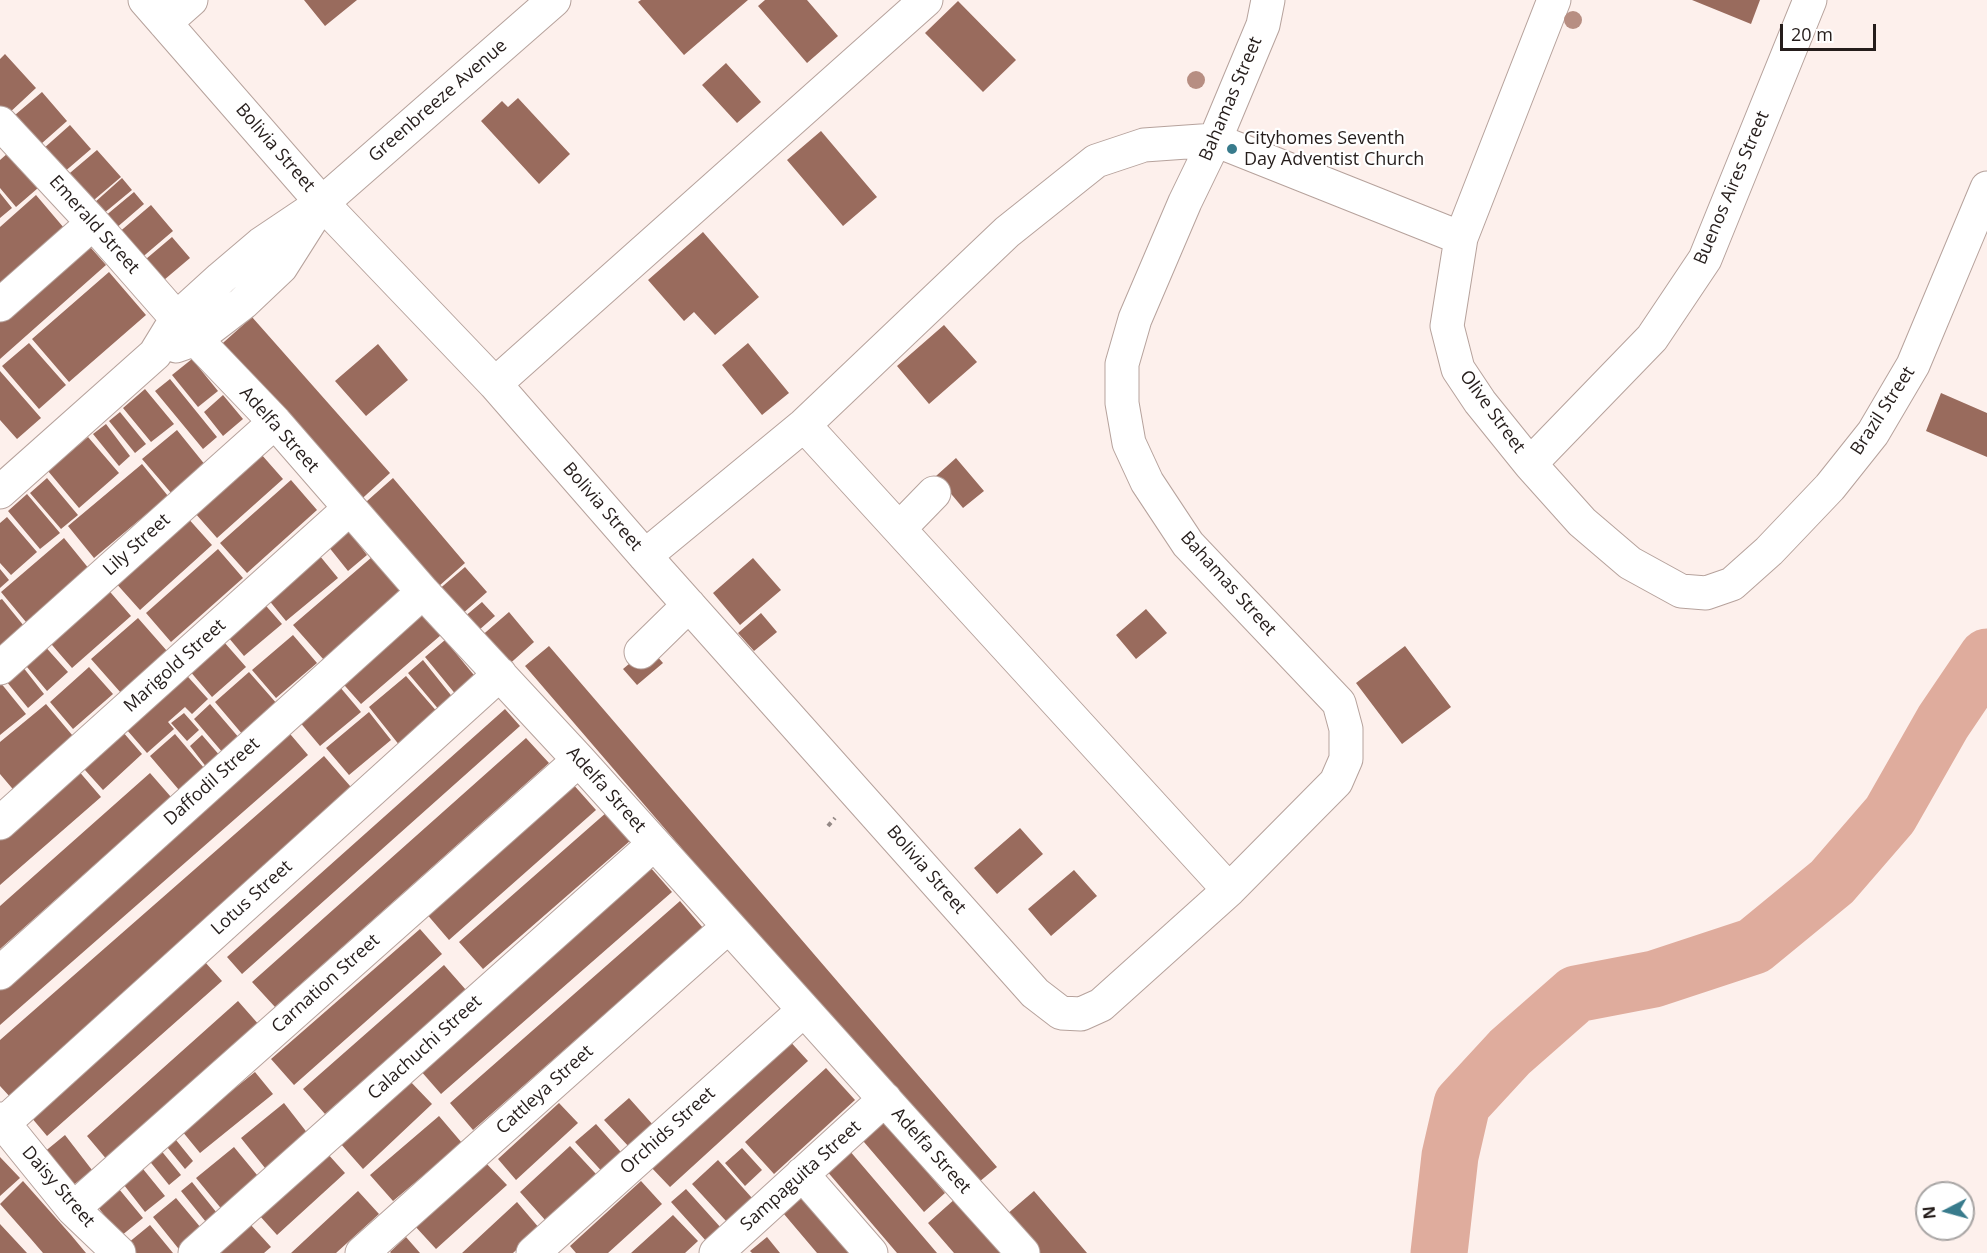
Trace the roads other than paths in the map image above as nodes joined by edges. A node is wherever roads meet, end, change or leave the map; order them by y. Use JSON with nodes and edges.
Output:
{"nodes":[{"id":1,"x":191,"y":0,"type":"edge"},
{"id":2,"x":554,"y":0,"type":"edge"},
{"id":3,"x":926,"y":0,"type":"edge"},
{"id":4,"x":1268,"y":0,"type":"edge"},
{"id":5,"x":1554,"y":0,"type":"edge"},
{"id":6,"x":1810,"y":0,"type":"edge"},
{"id":7,"x":155,"y":11,"type":"edge"},
{"id":8,"x":3,"y":132,"type":"edge"},
{"id":9,"x":1215,"y":140,"type":"junction"},
{"id":10,"x":1987,"y":188,"type":"edge"},
{"id":11,"x":322,"y":203,"type":"junction"},
{"id":12,"x":93,"y":223,"type":"junction"},
{"id":13,"x":1461,"y":238,"type":"junction"},
{"id":14,"x":0,"y":305,"type":"edge"},
{"id":15,"x":186,"y":329,"type":"junction"},
{"id":16,"x":495,"y":384,"type":"junction"},
{"id":17,"x":274,"y":422,"type":"junction"},
{"id":18,"x":804,"y":425,"type":"junction"},
{"id":19,"x":1530,"y":465,"type":"junction"},
{"id":20,"x":0,"y":492,"type":"edge"},
{"id":21,"x":934,"y":493,"type":"dead end"},
{"id":22,"x":349,"y":509,"type":"junction"},
{"id":23,"x":899,"y":529,"type":"junction"},
{"id":24,"x":645,"y":556,"type":"junction"},
{"id":25,"x":1681,"y":591,"type":"joint"},
{"id":26,"x":423,"y":592,"type":"junction"},
{"id":27,"x":689,"y":605,"type":"junction"},
{"id":28,"x":641,"y":652,"type":"dead end"},
{"id":29,"x":0,"y":668,"type":"edge"},
{"id":30,"x":500,"y":674,"type":"junction"},
{"id":31,"x":579,"y":759,"type":"junction"},
{"id":32,"x":0,"y":823,"type":"edge"},
{"id":33,"x":654,"y":844,"type":"junction"},
{"id":34,"x":1229,"y":890,"type":"junction"},
{"id":35,"x":728,"y":927,"type":"junction"},
{"id":36,"x":0,"y":973,"type":"edge"},
{"id":37,"x":804,"y":1010,"type":"junction"},
{"id":38,"x":1061,"y":1012,"type":"joint"},
{"id":39,"x":885,"y":1099,"type":"junction"},
{"id":40,"x":2,"y":1121,"type":"edge"},
{"id":41,"x":802,"y":1174,"type":"junction"},
{"id":42,"x":74,"y":1209,"type":"junction"},
{"id":43,"x":719,"y":1252,"type":"edge"},
{"id":44,"x":119,"y":1253,"type":"edge"},
{"id":45,"x":195,"y":1253,"type":"edge"},
{"id":46,"x":362,"y":1253,"type":"edge"},
{"id":47,"x":533,"y":1253,"type":"edge"},
{"id":48,"x":871,"y":1253,"type":"edge"},
{"id":49,"x":1023,"y":1253,"type":"edge"}],
"edges":[{"from":1,"to":7,"type":"street"},
{"from":2,"to":11,"type":"street","name":"Greenbreeze Avenue"},
{"from":3,"to":16,"type":"street"},
{"from":4,"to":9,"type":"street","name":"Bahamas Street"},
{"from":5,"to":13,"type":"street","name":"Olive Street"},
{"from":6,"to":19,"type":"street","name":"Buenos Aires Street"},
{"from":7,"to":11,"type":"street","name":"Bolivia Street"},
{"from":8,"to":12,"type":"street","name":"Emerald Street"},
{"from":9,"to":13,"type":"street"},
{"from":9,"to":18,"type":"street"},
{"from":9,"to":34,"type":"street","name":"Bahamas Street"},
{"from":10,"to":25,"type":"street","name":"Brazil Street"},
{"from":11,"to":15,"type":"street","name":"Greenbreeze Avenue"},
{"from":11,"to":16,"type":"street","name":"Bolivia Street"},
{"from":12,"to":14,"type":"street"},
{"from":12,"to":15,"type":"street","name":"Emerald Street"},
{"from":13,"to":19,"type":"street","name":"Olive Street"},
{"from":15,"to":17,"type":"street","name":"Adelfa Street"},
{"from":15,"to":20,"type":"street","name":"Greenbreeze Avenue"},
{"from":16,"to":24,"type":"street","name":"Bolivia Street"},
{"from":17,"to":22,"type":"street","name":"Adelfa Street"},
{"from":17,"to":29,"type":"street","name":"Lily Street"},
{"from":18,"to":23,"type":"street"},
{"from":18,"to":24,"type":"street"},
{"from":19,"to":25,"type":"street","name":"Olive Street"},
{"from":21,"to":23,"type":"street"},
{"from":22,"to":26,"type":"street","name":"Adelfa Street"},
{"from":22,"to":32,"type":"street","name":"Marigold Street"},
{"from":23,"to":34,"type":"street"},
{"from":24,"to":27,"type":"street","name":"Bolivia Street"},
{"from":26,"to":30,"type":"street","name":"Adelfa Street"},
{"from":26,"to":36,"type":"street","name":"Daffodil Street"},
{"from":27,"to":28,"type":"street"},
{"from":27,"to":38,"type":"street","name":"Bolivia Street"},
{"from":30,"to":31,"type":"street","name":"Adelfa Street"},
{"from":30,"to":40,"type":"street","name":"Lotus Street"},
{"from":31,"to":33,"type":"street","name":"Adelfa Street"},
{"from":31,"to":42,"type":"street","name":"Carnation Street"},
{"from":33,"to":35,"type":"street","name":"Adelfa Street"},
{"from":33,"to":45,"type":"street","name":"Calachuchi Street"},
{"from":34,"to":38,"type":"street","name":"Bahamas Street"},
{"from":35,"to":37,"type":"street","name":"Adelfa Street"},
{"from":35,"to":46,"type":"street","name":"Cattleya Street"},
{"from":37,"to":39,"type":"street","name":"Adelfa Street"},
{"from":37,"to":47,"type":"street","name":"Orchids Street"},
{"from":39,"to":41,"type":"street","name":"Sampaguita Street"},
{"from":39,"to":49,"type":"street","name":"Adelfa Street"},
{"from":40,"to":42,"type":"street","name":"Daisy Street"},
{"from":41,"to":43,"type":"street","name":"Sampaguita Street"},
{"from":41,"to":48,"type":"street"},
{"from":42,"to":44,"type":"street","name":"Daisy Street"}]}
